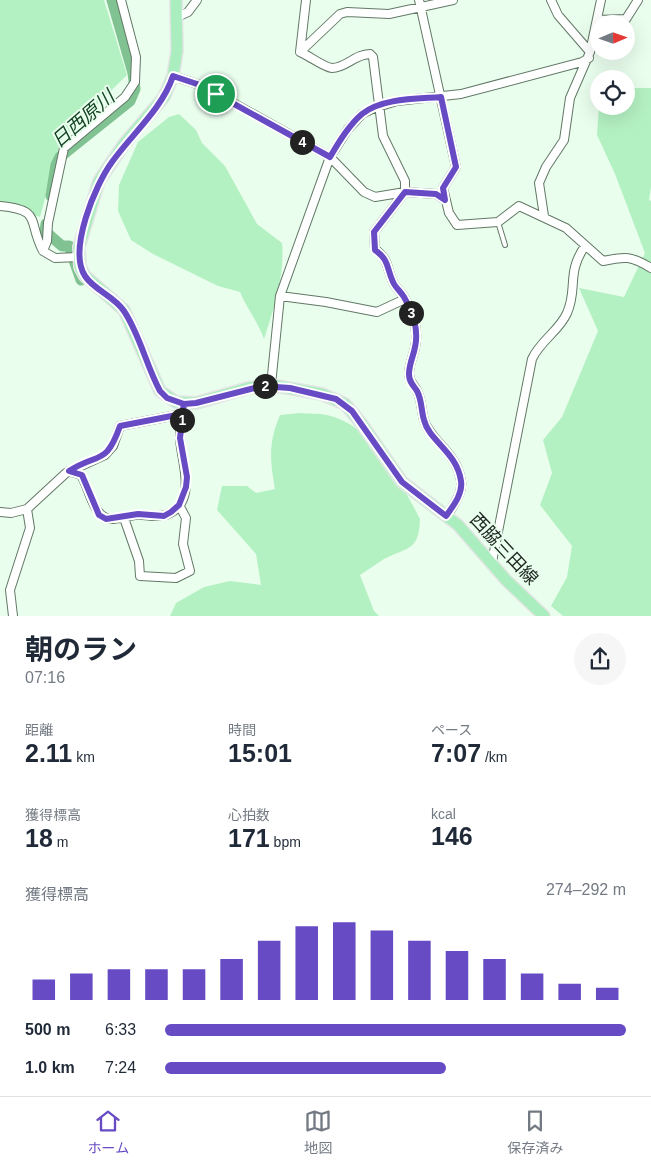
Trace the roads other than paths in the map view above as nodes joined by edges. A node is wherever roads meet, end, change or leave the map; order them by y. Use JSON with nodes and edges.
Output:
{"nodes":[{"id":1,"x":121,"y":0,"type":"edge"},
{"id":2,"x":176,"y":0,"type":"edge"},
{"id":3,"x":197,"y":0,"type":"edge"},
{"id":4,"x":306,"y":0,"type":"edge"},
{"id":5,"x":453,"y":0,"type":"edge"},
{"id":6,"x":551,"y":0,"type":"edge"},
{"id":7,"x":601,"y":0,"type":"edge"},
{"id":8,"x":638,"y":0,"type":"edge"},
{"id":9,"x":420,"y":4,"type":"edge"},
{"id":10,"x":598,"y":15,"type":"edge"},
{"id":11,"x":629,"y":15,"type":"edge"},
{"id":12,"x":177,"y":17,"type":"junction"},
{"id":13,"x":590,"y":51,"type":"edge"},
{"id":14,"x":300,"y":52,"type":"junction"},
{"id":15,"x":589,"y":55,"type":"junction"},
{"id":16,"x":173,"y":76,"type":"junction"},
{"id":17,"x":441,"y":97,"type":"junction"},
{"id":18,"x":379,"y":106,"type":"junction"},
{"id":19,"x":330,"y":157,"type":"junction"},
{"id":20,"x":405,"y":192,"type":"junction"},
{"id":21,"x":445,"y":200,"type":"junction"},
{"id":22,"x":0,"y":206,"type":"edge"},
{"id":23,"x":544,"y":216,"type":"junction"},
{"id":24,"x":498,"y":222,"type":"junction"},
{"id":25,"x":505,"y":245,"type":"dead end"},
{"id":26,"x":585,"y":246,"type":"junction"},
{"id":27,"x":43,"y":251,"type":"junction"},
{"id":28,"x":79,"y":257,"type":"junction"},
{"id":29,"x":651,"y":268,"type":"edge"},
{"id":30,"x":280,"y":296,"type":"junction"},
{"id":31,"x":405,"y":299,"type":"junction"},
{"id":32,"x":271,"y":386,"type":"junction"},
{"id":33,"x":183,"y":409,"type":"junction"},
{"id":34,"x":69,"y":471,"type":"junction"},
{"id":35,"x":179,"y":505,"type":"junction"},
{"id":36,"x":27,"y":509,"type":"junction"},
{"id":37,"x":0,"y":512,"type":"edge"},
{"id":38,"x":446,"y":516,"type":"junction"},
{"id":39,"x":124,"y":518,"type":"junction"},
{"id":40,"x":492,"y":562,"type":"junction"},
{"id":41,"x":11,"y":615,"type":"edge"},
{"id":42,"x":544,"y":616,"type":"edge"}],
"edges":[{"from":1,"to":27,"type":"street"},
{"from":2,"to":12,"type":"main road"},
{"from":3,"to":12,"type":"street"},
{"from":4,"to":14,"type":"street"},
{"from":5,"to":9,"type":"street"},
{"from":6,"to":15,"type":"street"},
{"from":7,"to":10,"type":"street"},
{"from":8,"to":11,"type":"street"},
{"from":9,"to":14,"type":"street"},
{"from":9,"to":17,"type":"street"},
{"from":12,"to":16,"type":"main road"},
{"from":13,"to":15,"type":"street"},
{"from":14,"to":18,"type":"street"},
{"from":15,"to":17,"type":"street"},
{"from":15,"to":23,"type":"street"},
{"from":16,"to":19,"type":"street"},
{"from":16,"to":28,"type":"main road"},
{"from":17,"to":18,"type":"street"},
{"from":17,"to":21,"type":"street"},
{"from":18,"to":19,"type":"street"},
{"from":18,"to":20,"type":"street"},
{"from":19,"to":20,"type":"street"},
{"from":19,"to":30,"type":"street"},
{"from":20,"to":21,"type":"street"},
{"from":20,"to":31,"type":"street"},
{"from":21,"to":24,"type":"street"},
{"from":22,"to":27,"type":"street"},
{"from":23,"to":24,"type":"street"},
{"from":23,"to":26,"type":"street"},
{"from":24,"to":25,"type":"lane"},
{"from":26,"to":29,"type":"street"},
{"from":26,"to":40,"type":"street"},
{"from":27,"to":28,"type":"street"},
{"from":28,"to":33,"type":"main road"},
{"from":30,"to":31,"type":"street"},
{"from":30,"to":32,"type":"street"},
{"from":31,"to":38,"type":"street"},
{"from":32,"to":33,"type":"main road","name":"西脇三田線"},
{"from":32,"to":38,"type":"main road","name":"西脇三田線"},
{"from":33,"to":34,"type":"street"},
{"from":33,"to":35,"type":"street"},
{"from":34,"to":36,"type":"street"},
{"from":34,"to":39,"type":"street"},
{"from":35,"to":39,"type":"street"},
{"from":35,"to":39,"type":"street"},
{"from":36,"to":37,"type":"street"},
{"from":36,"to":41,"type":"street"},
{"from":38,"to":40,"type":"main road","name":"西脇三田線"},
{"from":40,"to":42,"type":"main road","name":"西脇三田線"}]}
